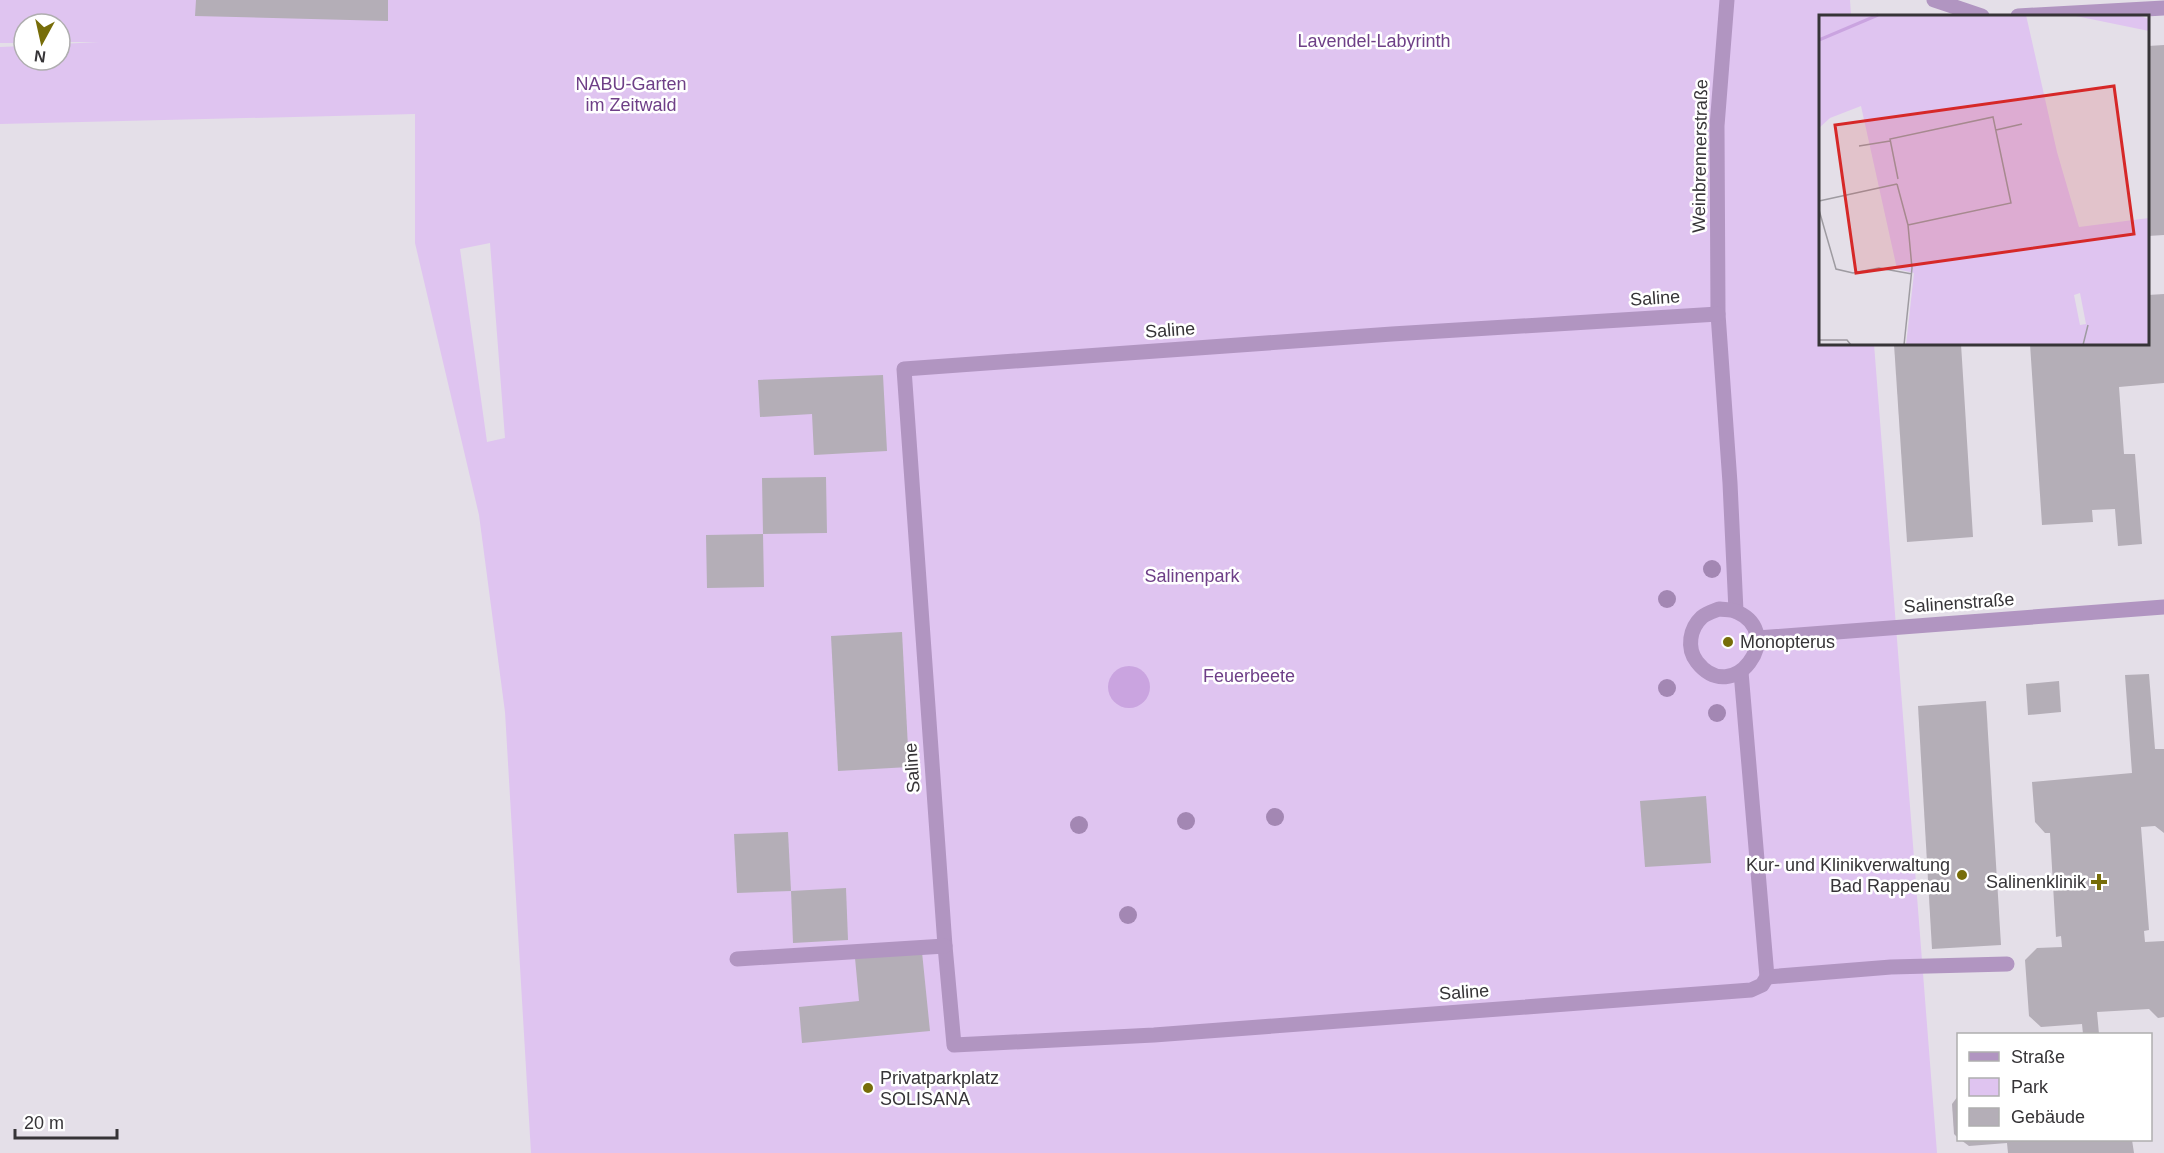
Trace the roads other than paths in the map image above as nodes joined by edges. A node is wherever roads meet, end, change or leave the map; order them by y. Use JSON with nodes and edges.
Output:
{"nodes":[{"id":1,"x":1727,"y":0,"type":"edge"},
{"id":2,"x":1934,"y":0,"type":"edge"},
{"id":3,"x":2164,"y":8,"type":"edge"},
{"id":4,"x":1979,"y":15,"type":"edge"},
{"id":5,"x":2036,"y":15,"type":"edge"},
{"id":6,"x":1718,"y":314,"type":"junction"},
{"id":7,"x":2164,"y":607,"type":"edge"},
{"id":8,"x":1736,"y":611,"type":"junction"},
{"id":9,"x":1757,"y":638,"type":"junction"},
{"id":10,"x":1741,"y":672,"type":"junction"},
{"id":11,"x":945,"y":946,"type":"junction"},
{"id":12,"x":737,"y":959,"type":"dead end"},
{"id":13,"x":2007,"y":964,"type":"dead end"},
{"id":14,"x":1767,"y":977,"type":"junction"}],
"edges":[{"from":1,"to":6,"type":"street","name":"Weinbrennerstraße"},
{"from":2,"to":4,"type":"street"},
{"from":3,"to":5,"type":"street"},
{"from":6,"to":8,"type":"street"},
{"from":6,"to":11,"type":"street","name":"Saline"},
{"from":7,"to":9,"type":"street","name":"Salinenstraße"},
{"from":8,"to":9,"type":"street"},
{"from":8,"to":10,"type":"street"},
{"from":9,"to":10,"type":"street"},
{"from":10,"to":14,"type":"street"},
{"from":11,"to":12,"type":"street"},
{"from":11,"to":14,"type":"street","name":"Saline"},
{"from":13,"to":14,"type":"street"}]}
